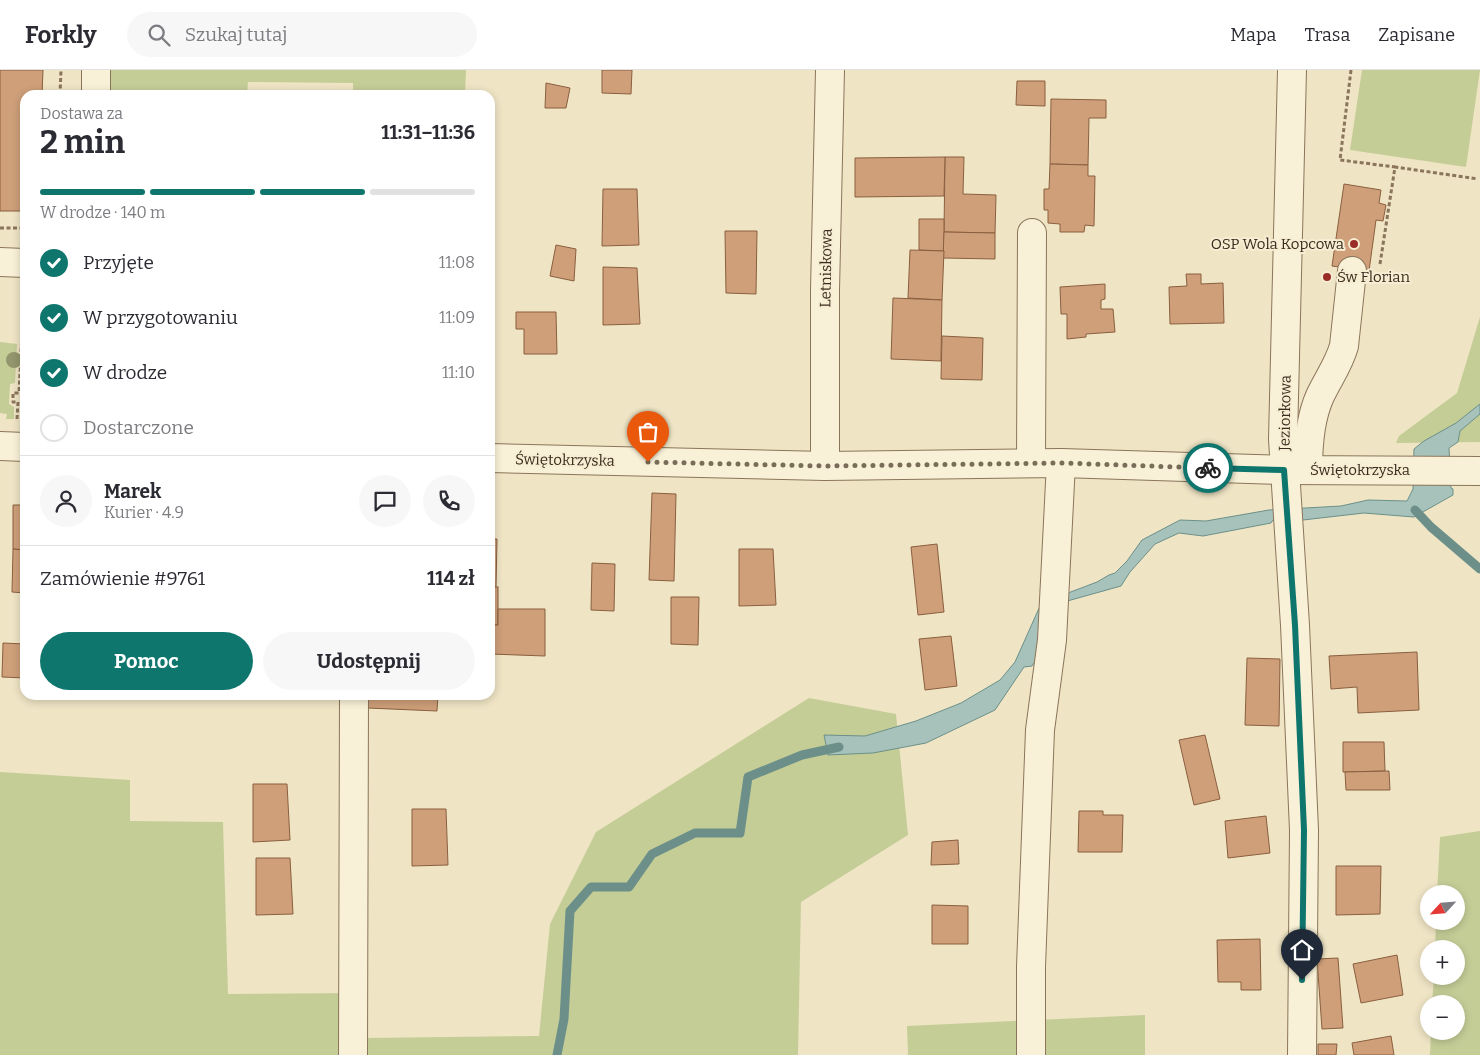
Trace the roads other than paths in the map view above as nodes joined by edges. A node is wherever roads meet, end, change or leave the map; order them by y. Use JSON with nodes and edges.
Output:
{"nodes":[{"id":1,"x":96,"y":70,"type":"edge"},
{"id":2,"x":830,"y":70,"type":"edge"},
{"id":3,"x":1292,"y":70,"type":"edge"},
{"id":4,"x":96,"y":90,"type":"edge"},
{"id":5,"x":1032,"y":233,"type":"dead end"},
{"id":6,"x":0,"y":262,"type":"edge"},
{"id":7,"x":20,"y":271,"type":"edge"},
{"id":8,"x":1352,"y":271,"type":"dead end"},
{"id":9,"x":20,"y":435,"type":"edge"},
{"id":10,"x":0,"y":446,"type":"edge"},
{"id":11,"x":495,"y":458,"type":"edge"},
{"id":12,"x":1062,"y":463,"type":"junction"},
{"id":13,"x":1031,"y":464,"type":"junction"},
{"id":14,"x":825,"y":466,"type":"junction"},
{"id":15,"x":1296,"y":470,"type":"junction"},
{"id":16,"x":1480,"y":471,"type":"edge"},
{"id":17,"x":354,"y":700,"type":"edge"},
{"id":18,"x":353,"y":1055,"type":"edge"},
{"id":19,"x":1031,"y":1055,"type":"edge"},
{"id":20,"x":1302,"y":1055,"type":"edge"}],
"edges":[{"from":1,"to":4,"type":"street"},
{"from":2,"to":14,"type":"street","name":"Letniskowa"},
{"from":3,"to":15,"type":"street","name":"Jeziorkowa"},
{"from":5,"to":13,"type":"street"},
{"from":6,"to":7,"type":"street"},
{"from":8,"to":15,"type":"street"},
{"from":9,"to":10,"type":"street"},
{"from":11,"to":14,"type":"street","name":"Świętokrzyska"},
{"from":12,"to":13,"type":"street","name":"Świętokrzyska"},
{"from":12,"to":15,"type":"street","name":"Świętokrzyska"},
{"from":12,"to":19,"type":"street"},
{"from":13,"to":14,"type":"street","name":"Świętokrzyska"},
{"from":15,"to":16,"type":"street","name":"Świętokrzyska"},
{"from":15,"to":20,"type":"street","name":"Jeziorkowa"},
{"from":17,"to":18,"type":"street"}]}
